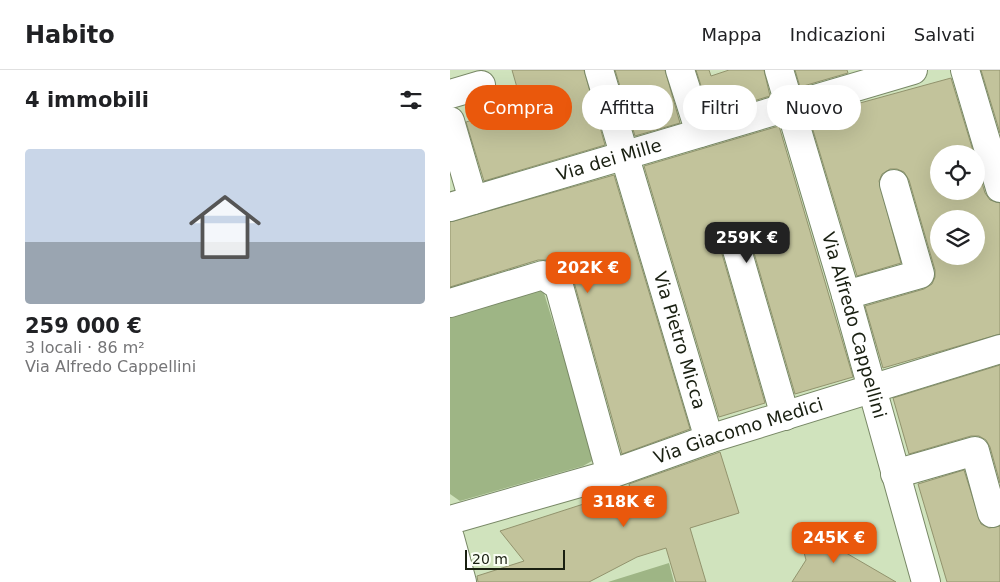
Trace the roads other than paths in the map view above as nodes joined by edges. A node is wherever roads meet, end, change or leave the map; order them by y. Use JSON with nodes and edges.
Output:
{"nodes":[{"id":1,"x":600,"y":70,"type":"edge"},
{"id":2,"x":680,"y":70,"type":"edge"},
{"id":3,"x":779,"y":70,"type":"edge"},
{"id":4,"x":913,"y":70,"type":"edge"},
{"id":5,"x":965,"y":70,"type":"edge"},
{"id":6,"x":861,"y":77,"type":"edge"},
{"id":7,"x":784,"y":85,"type":"edge"},
{"id":8,"x":841,"y":85,"type":"edge"},
{"id":9,"x":465,"y":90,"type":"edge"},
{"id":10,"x":450,"y":94,"type":"edge"},
{"id":11,"x":767,"y":113,"type":"edge"},
{"id":12,"x":450,"y":121,"type":"edge"},
{"id":13,"x":797,"y":130,"type":"edge"},
{"id":14,"x":700,"y":133,"type":"junction"},
{"id":15,"x":993,"y":143,"type":"edge"},
{"id":16,"x":625,"y":155,"type":"junction"},
{"id":17,"x":894,"y":184,"type":"dead end"},
{"id":18,"x":1000,"y":188,"type":"edge"},
{"id":19,"x":462,"y":203,"type":"edge"},
{"id":20,"x":736,"y":243,"type":"dead end"},
{"id":21,"x":846,"y":295,"type":"junction"},
{"id":22,"x":450,"y":303,"type":"edge"},
{"id":23,"x":1000,"y":350,"type":"edge"},
{"id":24,"x":872,"y":389,"type":"junction"},
{"id":25,"x":785,"y":416,"type":"junction"},
{"id":26,"x":709,"y":438,"type":"junction"},
{"id":27,"x":611,"y":474,"type":"junction"},
{"id":28,"x":896,"y":474,"type":"junction"},
{"id":29,"x":992,"y":513,"type":"dead end"},
{"id":30,"x":450,"y":520,"type":"edge"},
{"id":31,"x":450,"y":538,"type":"edge"},
{"id":32,"x":462,"y":582,"type":"edge"},
{"id":33,"x":926,"y":582,"type":"edge"}],
"edges":[{"from":1,"to":16,"type":"street","name":"Via Pietro Micca"},
{"from":2,"to":14,"type":"street"},
{"from":3,"to":7,"type":"street","name":"Via Alfredo Cappellini"},
{"from":4,"to":6,"type":"street","name":"Via dei Mille"},
{"from":5,"to":15,"type":"street"},
{"from":6,"to":8,"type":"street","name":"Via dei Mille"},
{"from":9,"to":10,"type":"street"},
{"from":11,"to":14,"type":"street","name":"Via dei Mille"},
{"from":12,"to":19,"type":"street"},
{"from":13,"to":21,"type":"street","name":"Via Alfredo Cappellini"},
{"from":14,"to":16,"type":"street","name":"Via dei Mille"},
{"from":15,"to":18,"type":"street"},
{"from":16,"to":19,"type":"street","name":"Via dei Mille"},
{"from":16,"to":26,"type":"street","name":"Via Pietro Micca"},
{"from":17,"to":21,"type":"street"},
{"from":20,"to":25,"type":"street"},
{"from":21,"to":24,"type":"street","name":"Via Alfredo Cappellini"},
{"from":22,"to":27,"type":"street"},
{"from":23,"to":24,"type":"street","name":"Via Giacomo Medici"},
{"from":24,"to":25,"type":"street","name":"Via Giacomo Medici"},
{"from":24,"to":28,"type":"street","name":"Via Alfredo Cappellini"},
{"from":25,"to":26,"type":"street","name":"Via Giacomo Medici"},
{"from":26,"to":27,"type":"street","name":"Via Giacomo Medici"},
{"from":27,"to":30,"type":"street","name":"Via Giacomo Medici"},
{"from":28,"to":29,"type":"street"},
{"from":28,"to":33,"type":"street","name":"Via Alfredo Cappellini"},
{"from":31,"to":32,"type":"street"}]}
